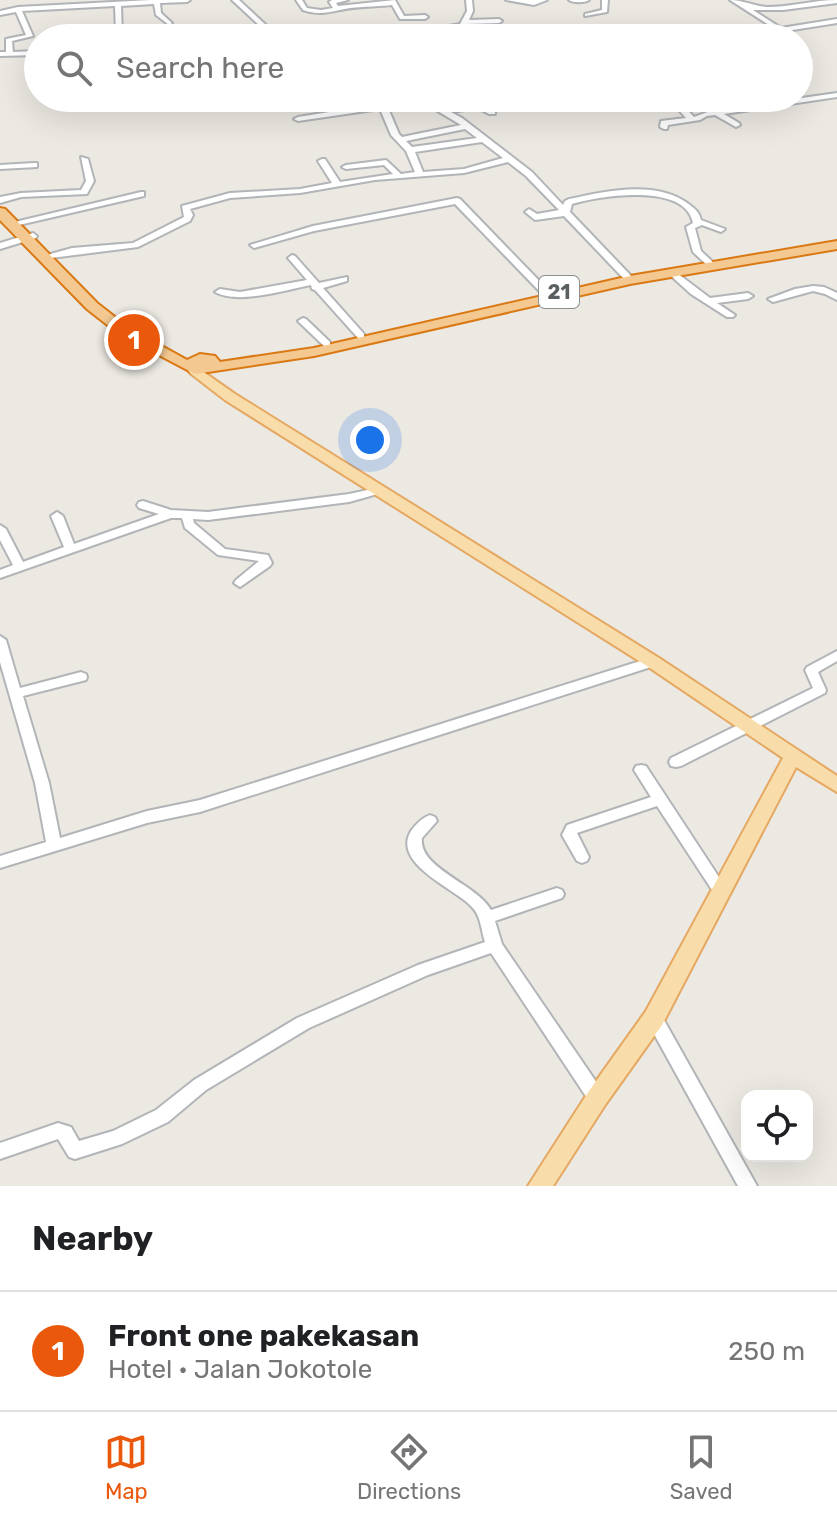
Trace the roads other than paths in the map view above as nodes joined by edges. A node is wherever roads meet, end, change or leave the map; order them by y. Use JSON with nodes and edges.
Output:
{"nodes":[{"id":1,"x":44,"y":0,"type":"edge"},
{"id":2,"x":187,"y":0,"type":"edge"},
{"id":3,"x":235,"y":0,"type":"edge"},
{"id":4,"x":299,"y":0,"type":"edge"},
{"id":5,"x":345,"y":0,"type":"edge"},
{"id":6,"x":469,"y":0,"type":"edge"},
{"id":7,"x":509,"y":0,"type":"edge"},
{"id":8,"x":544,"y":0,"type":"edge"},
{"id":9,"x":572,"y":0,"type":"edge"},
{"id":10,"x":586,"y":0,"type":"edge"},
{"id":11,"x":605,"y":0,"type":"edge"},
{"id":12,"x":733,"y":0,"type":"edge"},
{"id":13,"x":530,"y":1,"type":"edge"},
{"id":14,"x":831,"y":1,"type":"edge"},
{"id":15,"x":393,"y":2,"type":"edge"},
{"id":16,"x":157,"y":3,"type":"junction"},
{"id":17,"x":118,"y":4,"type":"junction"},
{"id":18,"x":23,"y":6,"type":"edge"},
{"id":19,"x":744,"y":7,"type":"junction"},
{"id":20,"x":337,"y":8,"type":"junction"},
{"id":21,"x":0,"y":13,"type":"edge"},
{"id":22,"x":587,"y":15,"type":"dead end"},
{"id":23,"x":425,"y":17,"type":"dead end"},
{"id":24,"x":499,"y":21,"type":"dead end"},
{"id":25,"x":837,"y":21,"type":"edge"},
{"id":26,"x":371,"y":22,"type":"dead end"},
{"id":27,"x":465,"y":22,"type":"joint"},
{"id":28,"x":169,"y":23,"type":"dead end"},
{"id":29,"x":119,"y":24,"type":"edge"},
{"id":30,"x":262,"y":24,"type":"edge"},
{"id":31,"x":374,"y":24,"type":"edge"},
{"id":32,"x":771,"y":24,"type":"edge"},
{"id":33,"x":813,"y":25,"type":"edge"},
{"id":34,"x":24,"y":29,"type":"edge"},
{"id":35,"x":7,"y":31,"type":"dead end"},
{"id":36,"x":24,"y":37,"type":"edge"},
{"id":37,"x":10,"y":53,"type":"junction"},
{"id":38,"x":24,"y":53,"type":"edge"},
{"id":39,"x":0,"y":54,"type":"edge"},
{"id":40,"x":837,"y":95,"type":"edge"},
{"id":41,"x":813,"y":100,"type":"edge"},
{"id":42,"x":344,"y":112,"type":"edge"},
{"id":43,"x":386,"y":112,"type":"edge"},
{"id":44,"x":446,"y":112,"type":"edge"},
{"id":45,"x":685,"y":112,"type":"edge"},
{"id":46,"x":727,"y":112,"type":"edge"},
{"id":47,"x":716,"y":113,"type":"junction"},
{"id":48,"x":298,"y":119,"type":"dead end"},
{"id":49,"x":692,"y":119,"type":"junction"},
{"id":50,"x":736,"y":125,"type":"dead end"},
{"id":51,"x":467,"y":126,"type":"junction"},
{"id":52,"x":664,"y":127,"type":"dead end"},
{"id":53,"x":484,"y":139,"type":"junction"},
{"id":54,"x":401,"y":140,"type":"junction"},
{"id":55,"x":410,"y":150,"type":"junction"},
{"id":56,"x":84,"y":159,"type":"dead end"},
{"id":57,"x":509,"y":159,"type":"junction"},
{"id":58,"x":322,"y":161,"type":"dead end"},
{"id":59,"x":434,"y":162,"type":"dead end"},
{"id":60,"x":34,"y":165,"type":"dead end"},
{"id":61,"x":0,"y":167,"type":"edge"},
{"id":62,"x":346,"y":167,"type":"dead end"},
{"id":63,"x":442,"y":174,"type":"junction"},
{"id":64,"x":398,"y":175,"type":"junction"},
{"id":65,"x":420,"y":175,"type":"junction"},
{"id":66,"x":337,"y":184,"type":"junction"},
{"id":67,"x":141,"y":194,"type":"dead end"},
{"id":68,"x":0,"y":201,"type":"edge"},
{"id":69,"x":0,"y":212,"type":"edge"},
{"id":70,"x":529,"y":212,"type":"dead end"},
{"id":71,"x":563,"y":212,"type":"junction"},
{"id":72,"x":19,"y":222,"type":"junction"},
{"id":73,"x":697,"y":222,"type":"junction"},
{"id":74,"x":721,"y":229,"type":"dead end"},
{"id":75,"x":29,"y":238,"type":"junction"},
{"id":76,"x":837,"y":244,"type":"edge"},
{"id":77,"x":254,"y":245,"type":"dead end"},
{"id":78,"x":0,"y":246,"type":"edge"},
{"id":79,"x":51,"y":255,"type":"junction"},
{"id":80,"x":292,"y":258,"type":"dead end"},
{"id":81,"x":711,"y":264,"type":"junction"},
{"id":82,"x":673,"y":273,"type":"junction"},
{"id":83,"x":344,"y":279,"type":"dead end"},
{"id":84,"x":629,"y":279,"type":"junction"},
{"id":85,"x":313,"y":284,"type":"junction"},
{"id":86,"x":220,"y":292,"type":"dead end"},
{"id":87,"x":547,"y":294,"type":"junction"},
{"id":88,"x":748,"y":296,"type":"dead end"},
{"id":89,"x":837,"y":297,"type":"edge"},
{"id":90,"x":773,"y":299,"type":"dead end"},
{"id":91,"x":708,"y":301,"type":"junction"},
{"id":92,"x":730,"y":315,"type":"dead end"},
{"id":93,"x":303,"y":321,"type":"dead end"},
{"id":94,"x":426,"y":323,"type":"junction"},
{"id":95,"x":361,"y":336,"type":"junction"},
{"id":96,"x":327,"y":344,"type":"junction"},
{"id":97,"x":203,"y":368,"type":"junction"},
{"id":98,"x":377,"y":491,"type":"junction"},
{"id":99,"x":143,"y":505,"type":"dead end"},
{"id":100,"x":170,"y":514,"type":"junction"},
{"id":101,"x":57,"y":516,"type":"dead end"},
{"id":102,"x":187,"y":516,"type":"junction"},
{"id":103,"x":0,"y":529,"type":"edge"},
{"id":104,"x":71,"y":549,"type":"junction"},
{"id":105,"x":20,"y":567,"type":"junction"},
{"id":106,"x":0,"y":574,"type":"edge"},
{"id":107,"x":240,"y":583,"type":"dead end"},
{"id":108,"x":0,"y":640,"type":"edge"},
{"id":109,"x":837,"y":655,"type":"edge"},
{"id":110,"x":653,"y":662,"type":"junction"},
{"id":111,"x":81,"y":677,"type":"dead end"},
{"id":112,"x":18,"y":693,"type":"junction"},
{"id":113,"x":750,"y":726,"type":"junction"},
{"id":114,"x":793,"y":755,"type":"junction"},
{"id":115,"x":676,"y":762,"type":"dead end"},
{"id":116,"x":641,"y":770,"type":"dead end"},
{"id":117,"x":837,"y":785,"type":"edge"},
{"id":118,"x":660,"y":799,"type":"junction"},
{"id":119,"x":430,"y":821,"type":"dead end"},
{"id":120,"x":54,"y":846,"type":"junction"},
{"id":121,"x":582,"y":857,"type":"dead end"},
{"id":122,"x":0,"y":862,"type":"edge"},
{"id":123,"x":721,"y":892,"type":"junction"},
{"id":124,"x":557,"y":894,"type":"dead end"},
{"id":125,"x":486,"y":918,"type":"junction"},
{"id":126,"x":495,"y":945,"type":"junction"},
{"id":127,"x":654,"y":1018,"type":"junction"},
{"id":128,"x":597,"y":1098,"type":"junction"},
{"id":129,"x":0,"y":1151,"type":"edge"},
{"id":130,"x":540,"y":1186,"type":"edge"},
{"id":131,"x":748,"y":1186,"type":"edge"}],
"edges":[{"from":1,"to":18,"type":"street"},
{"from":2,"to":16,"type":"street"},
{"from":3,"to":30,"type":"street"},
{"from":4,"to":20,"type":"street"},
{"from":5,"to":20,"type":"street"},
{"from":6,"to":27,"type":"street"},
{"from":7,"to":13,"type":"street"},
{"from":8,"to":13,"type":"street"},
{"from":9,"to":10,"type":"street"},
{"from":11,"to":22,"type":"street"},
{"from":12,"to":19,"type":"street"},
{"from":14,"to":19,"type":"street"},
{"from":15,"to":20,"type":"street"},
{"from":15,"to":23,"type":"street"},
{"from":16,"to":17,"type":"street"},
{"from":16,"to":28,"type":"street"},
{"from":17,"to":18,"type":"street"},
{"from":17,"to":29,"type":"street"},
{"from":18,"to":21,"type":"street"},
{"from":19,"to":32,"type":"street"},
{"from":24,"to":27,"type":"street"},
{"from":25,"to":33,"type":"street"},
{"from":26,"to":31,"type":"street"},
{"from":34,"to":35,"type":"street"},
{"from":36,"to":37,"type":"street"},
{"from":37,"to":38,"type":"street"},
{"from":37,"to":39,"type":"street"},
{"from":40,"to":41,"type":"street"},
{"from":42,"to":48,"type":"street"},
{"from":43,"to":54,"type":"street"},
{"from":44,"to":51,"type":"street"},
{"from":45,"to":49,"type":"street"},
{"from":46,"to":47,"type":"street"},
{"from":47,"to":49,"type":"street"},
{"from":47,"to":50,"type":"street"},
{"from":49,"to":52,"type":"street"},
{"from":51,"to":53,"type":"street"},
{"from":51,"to":54,"type":"street"},
{"from":53,"to":55,"type":"street"},
{"from":53,"to":57,"type":"street"},
{"from":54,"to":55,"type":"street"},
{"from":55,"to":65,"type":"street"},
{"from":56,"to":68,"type":"street"},
{"from":57,"to":63,"type":"street"},
{"from":57,"to":71,"type":"street"},
{"from":58,"to":66,"type":"street"},
{"from":59,"to":63,"type":"street"},
{"from":60,"to":61,"type":"street"},
{"from":62,"to":64,"type":"street"},
{"from":63,"to":65,"type":"street"},
{"from":64,"to":65,"type":"street"},
{"from":64,"to":66,"type":"street"},
{"from":66,"to":79,"type":"street"},
{"from":67,"to":72,"type":"street"},
{"from":68,"to":72,"type":"highway","number":"21"},
{"from":69,"to":75,"type":"highway","number":"21"},
{"from":70,"to":71,"type":"street"},
{"from":71,"to":73,"type":"street"},
{"from":71,"to":84,"type":"street"},
{"from":72,"to":75,"type":"highway","number":"21"},
{"from":73,"to":74,"type":"street"},
{"from":73,"to":81,"type":"street"},
{"from":75,"to":78,"type":"street"},
{"from":75,"to":79,"type":"highway","number":"21"},
{"from":75,"to":97,"type":"highway","number":"21"},
{"from":76,"to":81,"type":"highway","number":"21"},
{"from":76,"to":82,"type":"highway","number":"21"},
{"from":77,"to":87,"type":"street"},
{"from":79,"to":97,"type":"highway","number":"21"},
{"from":80,"to":85,"type":"street"},
{"from":81,"to":84,"type":"highway","number":"21"},
{"from":82,"to":84,"type":"highway","number":"21"},
{"from":82,"to":91,"type":"street"},
{"from":83,"to":85,"type":"street"},
{"from":84,"to":87,"type":"highway","number":"21"},
{"from":84,"to":94,"type":"highway","number":"21"},
{"from":85,"to":86,"type":"street"},
{"from":85,"to":95,"type":"street"},
{"from":87,"to":94,"type":"highway","number":"21"},
{"from":88,"to":91,"type":"street"},
{"from":89,"to":90,"type":"street"},
{"from":91,"to":92,"type":"street"},
{"from":93,"to":96,"type":"street"},
{"from":94,"to":95,"type":"highway","number":"21"},
{"from":94,"to":97,"type":"highway","number":"21"},
{"from":95,"to":96,"type":"highway","number":"21"},
{"from":96,"to":97,"type":"highway","number":"21"},
{"from":97,"to":98,"type":"main road"},
{"from":98,"to":102,"type":"street"},
{"from":98,"to":110,"type":"main road"},
{"from":99,"to":100,"type":"street"},
{"from":100,"to":102,"type":"street"},
{"from":100,"to":104,"type":"street"},
{"from":101,"to":104,"type":"street"},
{"from":102,"to":107,"type":"street"},
{"from":103,"to":105,"type":"street"},
{"from":104,"to":105,"type":"street"},
{"from":105,"to":106,"type":"street"},
{"from":108,"to":112,"type":"street"},
{"from":109,"to":113,"type":"street"},
{"from":110,"to":113,"type":"main road"},
{"from":110,"to":120,"type":"street"},
{"from":111,"to":112,"type":"street"},
{"from":112,"to":120,"type":"street"},
{"from":113,"to":114,"type":"main road"},
{"from":113,"to":115,"type":"street"},
{"from":114,"to":117,"type":"main road"},
{"from":114,"to":123,"type":"main road"},
{"from":116,"to":118,"type":"street"},
{"from":118,"to":121,"type":"street"},
{"from":118,"to":123,"type":"street"},
{"from":119,"to":125,"type":"street"},
{"from":120,"to":122,"type":"street"},
{"from":123,"to":127,"type":"main road"},
{"from":124,"to":125,"type":"street"},
{"from":125,"to":126,"type":"street"},
{"from":126,"to":128,"type":"street"},
{"from":126,"to":129,"type":"street"},
{"from":127,"to":128,"type":"main road"},
{"from":127,"to":131,"type":"street"},
{"from":128,"to":130,"type":"main road"}]}
